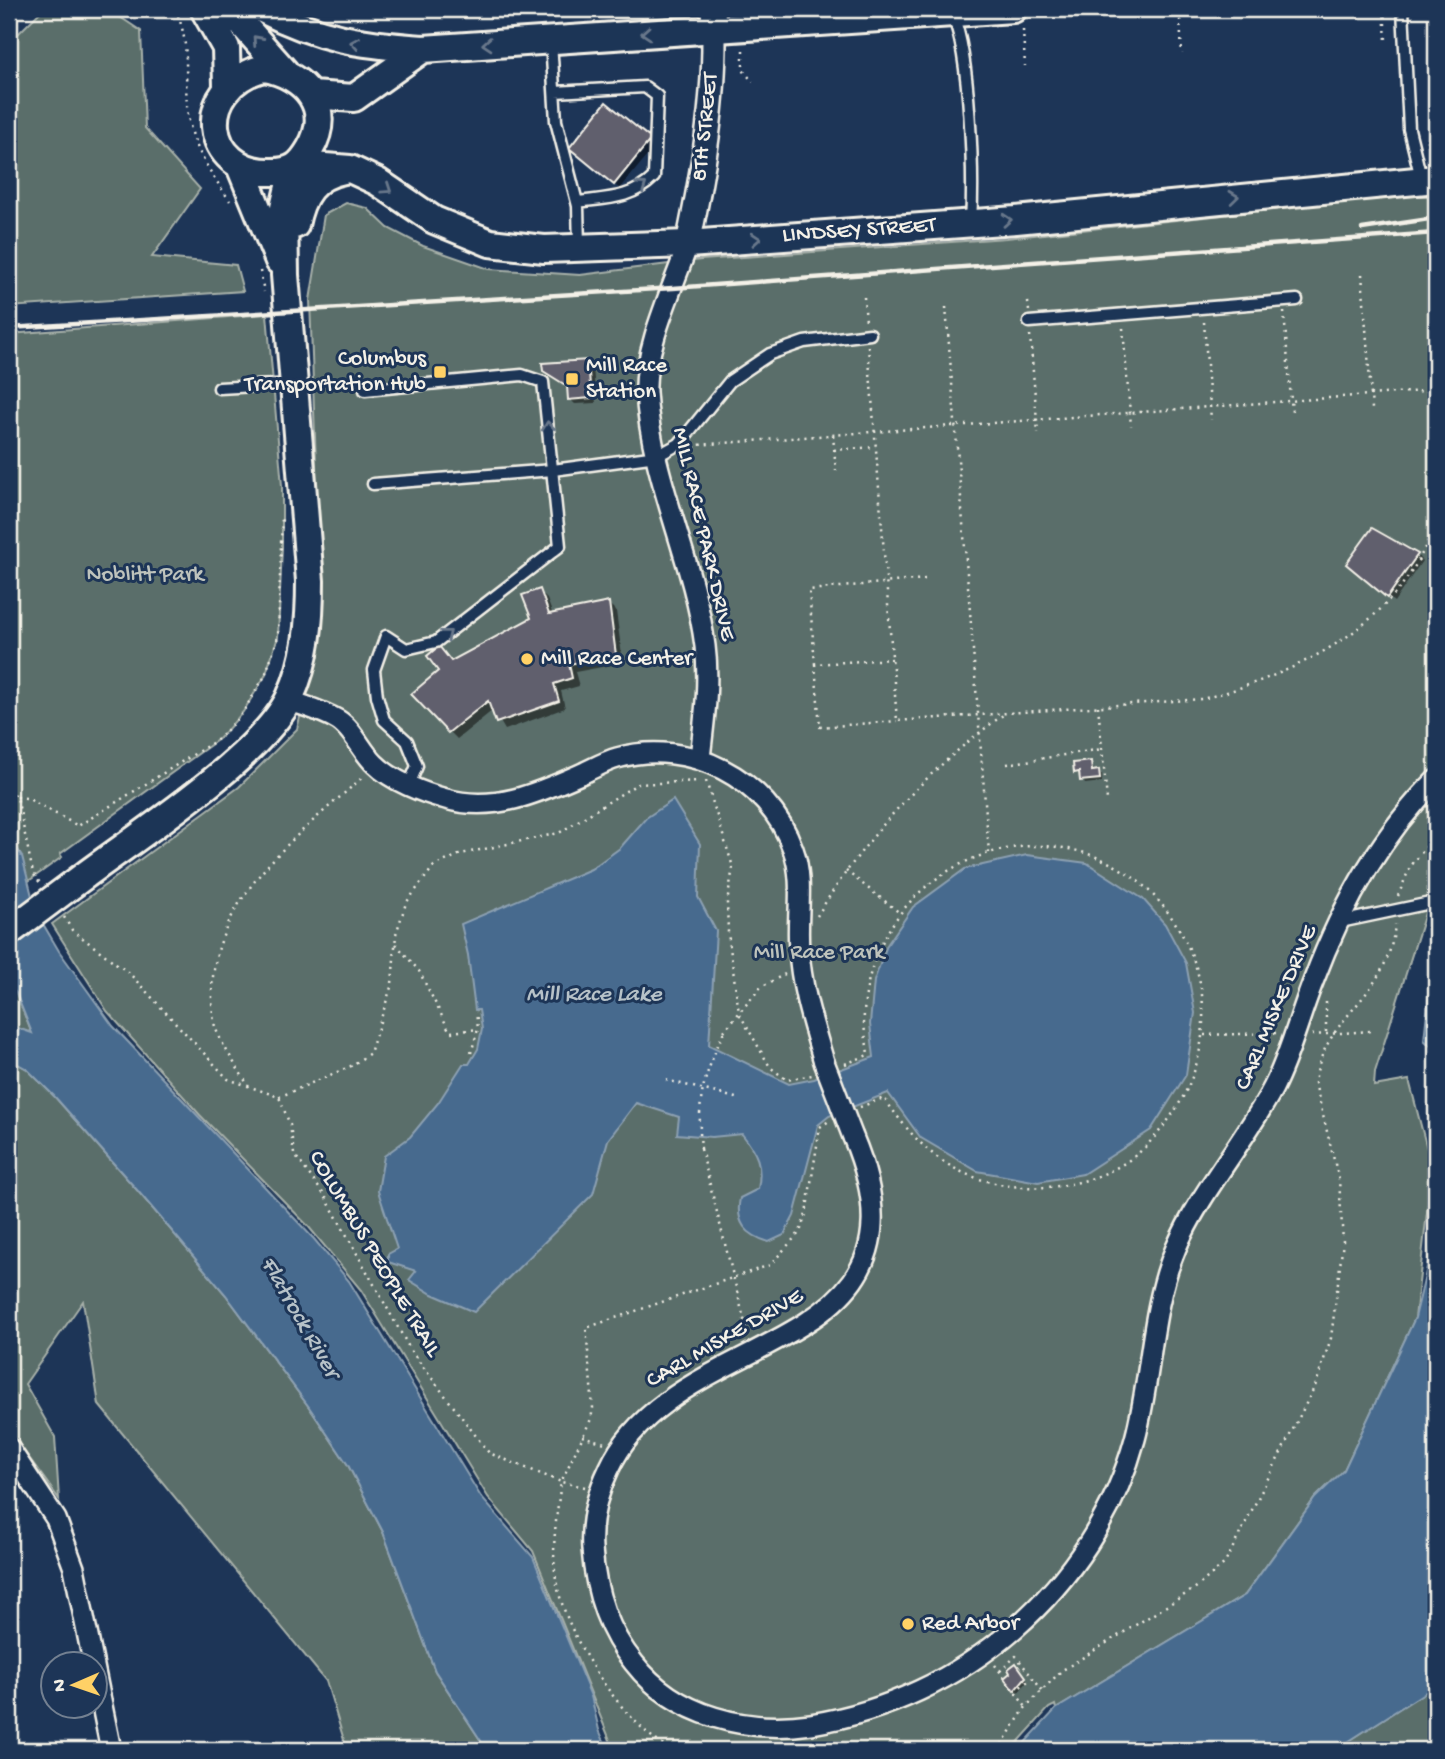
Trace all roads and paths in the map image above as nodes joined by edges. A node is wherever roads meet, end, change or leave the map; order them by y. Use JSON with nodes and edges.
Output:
{"nodes":[{"id":1,"x":175,"y":9,"type":"edge"},
{"id":2,"x":204,"y":9,"type":"edge"},
{"id":3,"x":229,"y":9,"type":"edge"},
{"id":4,"x":262,"y":9,"type":"edge"},
{"id":5,"x":1384,"y":9,"type":"edge"},
{"id":6,"x":1403,"y":9,"type":"edge"},
{"id":7,"x":952,"y":13,"type":"junction"},
{"id":8,"x":792,"y":16,"type":"edge"},
{"id":9,"x":714,"y":19,"type":"edge"},
{"id":10,"x":1018,"y":19,"type":"edge"},
{"id":11,"x":1180,"y":19,"type":"dead end"},
{"id":12,"x":551,"y":40,"type":"junction"},
{"id":13,"x":1386,"y":40,"type":"dead end"},
{"id":14,"x":423,"y":49,"type":"junction"},
{"id":15,"x":743,"y":50,"type":"dead end"},
{"id":16,"x":1182,"y":54,"type":"dead end"},
{"id":17,"x":1025,"y":66,"type":"dead end"},
{"id":18,"x":285,"y":72,"type":"junction"},
{"id":19,"x":753,"y":82,"type":"dead end"},
{"id":20,"x":228,"y":86,"type":"junction"},
{"id":21,"x":555,"y":92,"type":"junction"},
{"id":22,"x":312,"y":95,"type":"junction"},
{"id":23,"x":240,"y":166,"type":"junction"},
{"id":24,"x":296,"y":168,"type":"junction"},
{"id":25,"x":350,"y":169,"type":"junction"},
{"id":26,"x":1429,"y":179,"type":"edge"},
{"id":27,"x":577,"y":202,"type":"junction"},
{"id":28,"x":233,"y":206,"type":"dead end"},
{"id":29,"x":971,"y":223,"type":"junction"},
{"id":30,"x":688,"y":244,"type":"junction"},
{"id":31,"x":579,"y":247,"type":"junction"},
{"id":32,"x":273,"y":272,"type":"junction"},
{"id":33,"x":1362,"y":274,"type":"dead end"},
{"id":34,"x":864,"y":298,"type":"dead end"},
{"id":35,"x":1297,"y":300,"type":"dead end"},
{"id":36,"x":1284,"y":301,"type":"junction"},
{"id":37,"x":1028,"y":302,"type":"dead end"},
{"id":38,"x":265,"y":303,"type":"dead end"},
{"id":39,"x":946,"y":307,"type":"dead end"},
{"id":40,"x":1203,"y":307,"type":"junction"},
{"id":41,"x":1122,"y":314,"type":"junction"},
{"id":42,"x":1029,"y":321,"type":"junction"},
{"id":43,"x":868,"y":334,"type":"junction"},
{"id":44,"x":294,"y":384,"type":"junction"},
{"id":45,"x":219,"y":388,"type":"dead end"},
{"id":46,"x":365,"y":390,"type":"dead end"},
{"id":47,"x":1436,"y":390,"type":"edge"},
{"id":48,"x":1371,"y":395,"type":"junction"},
{"id":49,"x":1291,"y":401,"type":"junction"},
{"id":50,"x":1211,"y":408,"type":"junction"},
{"id":51,"x":1372,"y":409,"type":"dead end"},
{"id":52,"x":1292,"y":413,"type":"dead end"},
{"id":53,"x":1130,"y":414,"type":"junction"},
{"id":54,"x":1212,"y":420,"type":"dead end"},
{"id":55,"x":1038,"y":421,"type":"junction"},
{"id":56,"x":1131,"y":426,"type":"dead end"},
{"id":57,"x":957,"y":427,"type":"junction"},
{"id":58,"x":874,"y":432,"type":"junction"},
{"id":59,"x":1038,"y":433,"type":"dead end"},
{"id":60,"x":833,"y":435,"type":"junction"},
{"id":61,"x":876,"y":447,"type":"junction"},
{"id":62,"x":834,"y":450,"type":"junction"},
{"id":63,"x":687,"y":454,"type":"dead end"},
{"id":64,"x":657,"y":456,"type":"junction"},
{"id":65,"x":553,"y":470,"type":"junction"},
{"id":66,"x":835,"y":471,"type":"dead end"},
{"id":67,"x":373,"y":484,"type":"dead end"},
{"id":68,"x":282,"y":510,"type":"dead end"},
{"id":69,"x":1436,"y":518,"type":"edge"},
{"id":70,"x":925,"y":579,"type":"dead end"},
{"id":71,"x":886,"y":583,"type":"junction"},
{"id":72,"x":892,"y":659,"type":"junction"},
{"id":73,"x":815,"y":664,"type":"junction"},
{"id":74,"x":288,"y":700,"type":"junction"},
{"id":75,"x":1098,"y":706,"type":"junction"},
{"id":76,"x":1006,"y":713,"type":"junction"},
{"id":77,"x":978,"y":715,"type":"junction"},
{"id":78,"x":897,"y":721,"type":"junction"},
{"id":79,"x":980,"y":732,"type":"junction"},
{"id":80,"x":1102,"y":749,"type":"junction"},
{"id":81,"x":700,"y":758,"type":"junction"},
{"id":82,"x":1007,"y":764,"type":"dead end"},
{"id":83,"x":376,"y":765,"type":"junction"},
{"id":84,"x":1436,"y":780,"type":"edge"},
{"id":85,"x":410,"y":785,"type":"junction"},
{"id":86,"x":9,"y":789,"type":"edge"},
{"id":87,"x":17,"y":797,"type":"junction"},
{"id":88,"x":1107,"y":800,"type":"dead end"},
{"id":89,"x":1436,"y":835,"type":"edge"},
{"id":90,"x":989,"y":853,"type":"junction"},
{"id":91,"x":846,"y":871,"type":"junction"},
{"id":92,"x":41,"y":884,"type":"dead end"},
{"id":93,"x":1435,"y":902,"type":"edge"},
{"id":94,"x":56,"y":907,"type":"dead end"},
{"id":95,"x":1397,"y":909,"type":"junction"},
{"id":96,"x":900,"y":913,"type":"junction"},
{"id":97,"x":1340,"y":922,"type":"junction"},
{"id":98,"x":9,"y":932,"type":"edge"},
{"id":99,"x":396,"y":944,"type":"junction"},
{"id":100,"x":798,"y":946,"type":"junction"},
{"id":101,"x":800,"y":967,"type":"junction"},
{"id":102,"x":476,"y":1012,"type":"dead end"},
{"id":103,"x":739,"y":1013,"type":"junction"},
{"id":104,"x":478,"y":1029,"type":"junction"},
{"id":105,"x":471,"y":1053,"type":"dead end"},
{"id":106,"x":827,"y":1067,"type":"junction"},
{"id":107,"x":666,"y":1080,"type":"dead end"},
{"id":108,"x":249,"y":1087,"type":"junction"},
{"id":109,"x":702,"y":1089,"type":"junction"},
{"id":110,"x":279,"y":1097,"type":"junction"},
{"id":111,"x":736,"y":1098,"type":"dead end"},
{"id":112,"x":855,"y":1109,"type":"dead end"},
{"id":113,"x":833,"y":1118,"type":"dead end"},
{"id":114,"x":733,"y":1278,"type":"junction"},
{"id":115,"x":738,"y":1360,"type":"junction"},
{"id":116,"x":9,"y":1448,"type":"edge"},
{"id":117,"x":561,"y":1482,"type":"junction"},
{"id":118,"x":599,"y":1490,"type":"junction"},
{"id":119,"x":986,"y":1653,"type":"junction"},
{"id":120,"x":999,"y":1671,"type":"junction"},
{"id":121,"x":1032,"y":1678,"type":"junction"},
{"id":122,"x":1042,"y":1689,"type":"junction"},
{"id":123,"x":1014,"y":1692,"type":"junction"},
{"id":124,"x":1026,"y":1707,"type":"junction"},
{"id":125,"x":111,"y":1750,"type":"edge"},
{"id":126,"x":670,"y":1750,"type":"edge"},
{"id":127,"x":998,"y":1750,"type":"edge"}],
"edges":[{"from":1,"to":28,"type":"path"},
{"from":2,"to":20,"type":"main road"},
{"from":18,"to":3,"type":"main road","one_way":true},
{"from":14,"to":4,"type":"main road","one_way":true},
{"from":5,"to":13,"type":"path"},
{"from":6,"to":26,"type":"lane"},
{"from":7,"to":8,"type":"main road"},
{"from":7,"to":10,"type":"main road"},
{"from":7,"to":29,"type":"lane"},
{"from":8,"to":9,"type":"main road"},
{"from":9,"to":12,"type":"main road","one_way":true},
{"from":9,"to":30,"type":"street","name":"8TH STREET"},
{"from":10,"to":17,"type":"path"},
{"from":11,"to":16,"type":"path"},
{"from":12,"to":14,"type":"main road","one_way":true},
{"from":12,"to":21,"type":"lane"},
{"from":14,"to":22,"type":"main road"},
{"from":15,"to":19,"type":"path"},
{"from":18,"to":20,"type":"main road"},
{"from":18,"to":22,"type":"main road"},
{"from":20,"to":23,"type":"main road"},
{"from":21,"to":27,"type":"lane"},
{"from":27,"to":21,"type":"lane","one_way":true},
{"from":22,"to":24,"type":"main road"},
{"from":23,"to":24,"type":"main road"},
{"from":23,"to":32,"type":"main road"},
{"from":24,"to":25,"type":"main road","name":"LINDSEY STREET"},
{"from":24,"to":32,"type":"main road"},
{"from":25,"to":31,"type":"main road","name":"LINDSEY STREET","one_way":true},
{"from":25,"to":32,"type":"main road"},
{"from":29,"to":26,"type":"main road","name":"LINDSEY STREET","one_way":true},
{"from":27,"to":31,"type":"lane"},
{"from":30,"to":29,"type":"main road","name":"LINDSEY STREET","one_way":true},
{"from":30,"to":31,"type":"main road","name":"LINDSEY STREET"},
{"from":30,"to":64,"type":"street","name":"MILL RACE PARK DRIVE"},
{"from":32,"to":38,"type":"path"},
{"from":32,"to":44,"type":"main road"},
{"from":33,"to":48,"type":"path"},
{"from":34,"to":43,"type":"path"},
{"from":35,"to":36,"type":"lane"},
{"from":36,"to":40,"type":"lane"},
{"from":36,"to":49,"type":"path"},
{"from":37,"to":42,"type":"path"},
{"from":39,"to":57,"type":"path"},
{"from":40,"to":41,"type":"lane"},
{"from":40,"to":50,"type":"path"},
{"from":41,"to":42,"type":"lane"},
{"from":41,"to":53,"type":"path"},
{"from":42,"to":55,"type":"path"},
{"from":43,"to":58,"type":"path"},
{"from":43,"to":64,"type":"lane"},
{"from":44,"to":45,"type":"lane"},
{"from":44,"to":74,"type":"main road"},
{"from":65,"to":46,"type":"lane","one_way":true},
{"from":47,"to":48,"type":"path"},
{"from":48,"to":49,"type":"path"},
{"from":48,"to":51,"type":"path"},
{"from":49,"to":50,"type":"path"},
{"from":49,"to":52,"type":"path"},
{"from":50,"to":53,"type":"path"},
{"from":50,"to":54,"type":"path"},
{"from":53,"to":55,"type":"path"},
{"from":53,"to":56,"type":"path"},
{"from":55,"to":57,"type":"path"},
{"from":55,"to":59,"type":"path"},
{"from":57,"to":58,"type":"path"},
{"from":57,"to":77,"type":"path"},
{"from":58,"to":60,"type":"path"},
{"from":58,"to":61,"type":"path"},
{"from":60,"to":62,"type":"path"},
{"from":60,"to":63,"type":"path"},
{"from":61,"to":62,"type":"path"},
{"from":61,"to":71,"type":"path"},
{"from":62,"to":66,"type":"path"},
{"from":64,"to":65,"type":"lane"},
{"from":64,"to":81,"type":"street","name":"MILL RACE PARK DRIVE"},
{"from":65,"to":67,"type":"lane"},
{"from":85,"to":65,"type":"lane","one_way":true},
{"from":68,"to":87,"type":"path"},
{"from":69,"to":75,"type":"path"},
{"from":70,"to":71,"type":"path"},
{"from":71,"to":72,"type":"path"},
{"from":71,"to":73,"type":"path"},
{"from":72,"to":73,"type":"path"},
{"from":72,"to":78,"type":"path"},
{"from":73,"to":78,"type":"path"},
{"from":74,"to":83,"type":"street","name":"CARL MISKE DRIVE"},
{"from":74,"to":98,"type":"main road","bridge":true},
{"from":75,"to":76,"type":"path"},
{"from":75,"to":80,"type":"path"},
{"from":76,"to":77,"type":"path"},
{"from":76,"to":79,"type":"path"},
{"from":77,"to":78,"type":"path"},
{"from":77,"to":79,"type":"path"},
{"from":79,"to":90,"type":"path"},
{"from":79,"to":91,"type":"path"},
{"from":80,"to":82,"type":"path"},
{"from":80,"to":88,"type":"path"},
{"from":81,"to":85,"type":"street","name":"CARL MISKE DRIVE"},
{"from":81,"to":100,"type":"street","name":"CARL MISKE DRIVE"},
{"from":83,"to":85,"type":"street","name":"CARL MISKE DRIVE"},
{"from":83,"to":108,"type":"path"},
{"from":84,"to":97,"type":"street","name":"CARL MISKE DRIVE"},
{"from":86,"to":87,"type":"path"},
{"from":87,"to":92,"type":"path"},
{"from":89,"to":95,"type":"path"},
{"from":90,"to":96,"type":"path"},
{"from":90,"to":112,"type":"path"},
{"from":91,"to":96,"type":"path"},
{"from":91,"to":100,"type":"path"},
{"from":93,"to":95,"type":"lane"},
{"from":94,"to":108,"type":"path"},
{"from":95,"to":97,"type":"lane"},
{"from":95,"to":122,"type":"path"},
{"from":96,"to":106,"type":"path"},
{"from":97,"to":119,"type":"street","name":"CARL MISKE DRIVE"},
{"from":99,"to":103,"type":"path"},
{"from":99,"to":104,"type":"path"},
{"from":99,"to":110,"type":"path"},
{"from":100,"to":101,"type":"street","name":"CARL MISKE DRIVE"},
{"from":101,"to":103,"type":"path"},
{"from":101,"to":106,"type":"street","name":"CARL MISKE DRIVE"},
{"from":102,"to":104,"type":"path"},
{"from":103,"to":106,"type":"path"},
{"from":103,"to":109,"type":"path","bridge":true},
{"from":104,"to":105,"type":"path"},
{"from":106,"to":115,"type":"street","name":"CARL MISKE DRIVE","bridge":true},
{"from":107,"to":109,"type":"path"},
{"from":108,"to":110,"type":"path"},
{"from":109,"to":111,"type":"path"},
{"from":109,"to":114,"type":"path","bridge":true},
{"from":110,"to":117,"type":"path","name":"COLUMBUS PEOPLE TRAIL"},
{"from":113,"to":114,"type":"path"},
{"from":114,"to":115,"type":"path"},
{"from":114,"to":117,"type":"path"},
{"from":115,"to":118,"type":"street","name":"CARL MISKE DRIVE"},
{"from":116,"to":125,"type":"street"},
{"from":117,"to":118,"type":"path","name":"COLUMBUS PEOPLE TRAIL"},
{"from":117,"to":126,"type":"path"},
{"from":118,"to":119,"type":"street","name":"CARL MISKE DRIVE"},
{"from":119,"to":120,"type":"path"},
{"from":120,"to":121,"type":"path"},
{"from":120,"to":123,"type":"path"},
{"from":121,"to":122,"type":"path"},
{"from":121,"to":123,"type":"path"},
{"from":122,"to":124,"type":"path"},
{"from":123,"to":124,"type":"path"},
{"from":124,"to":127,"type":"path"}]}
